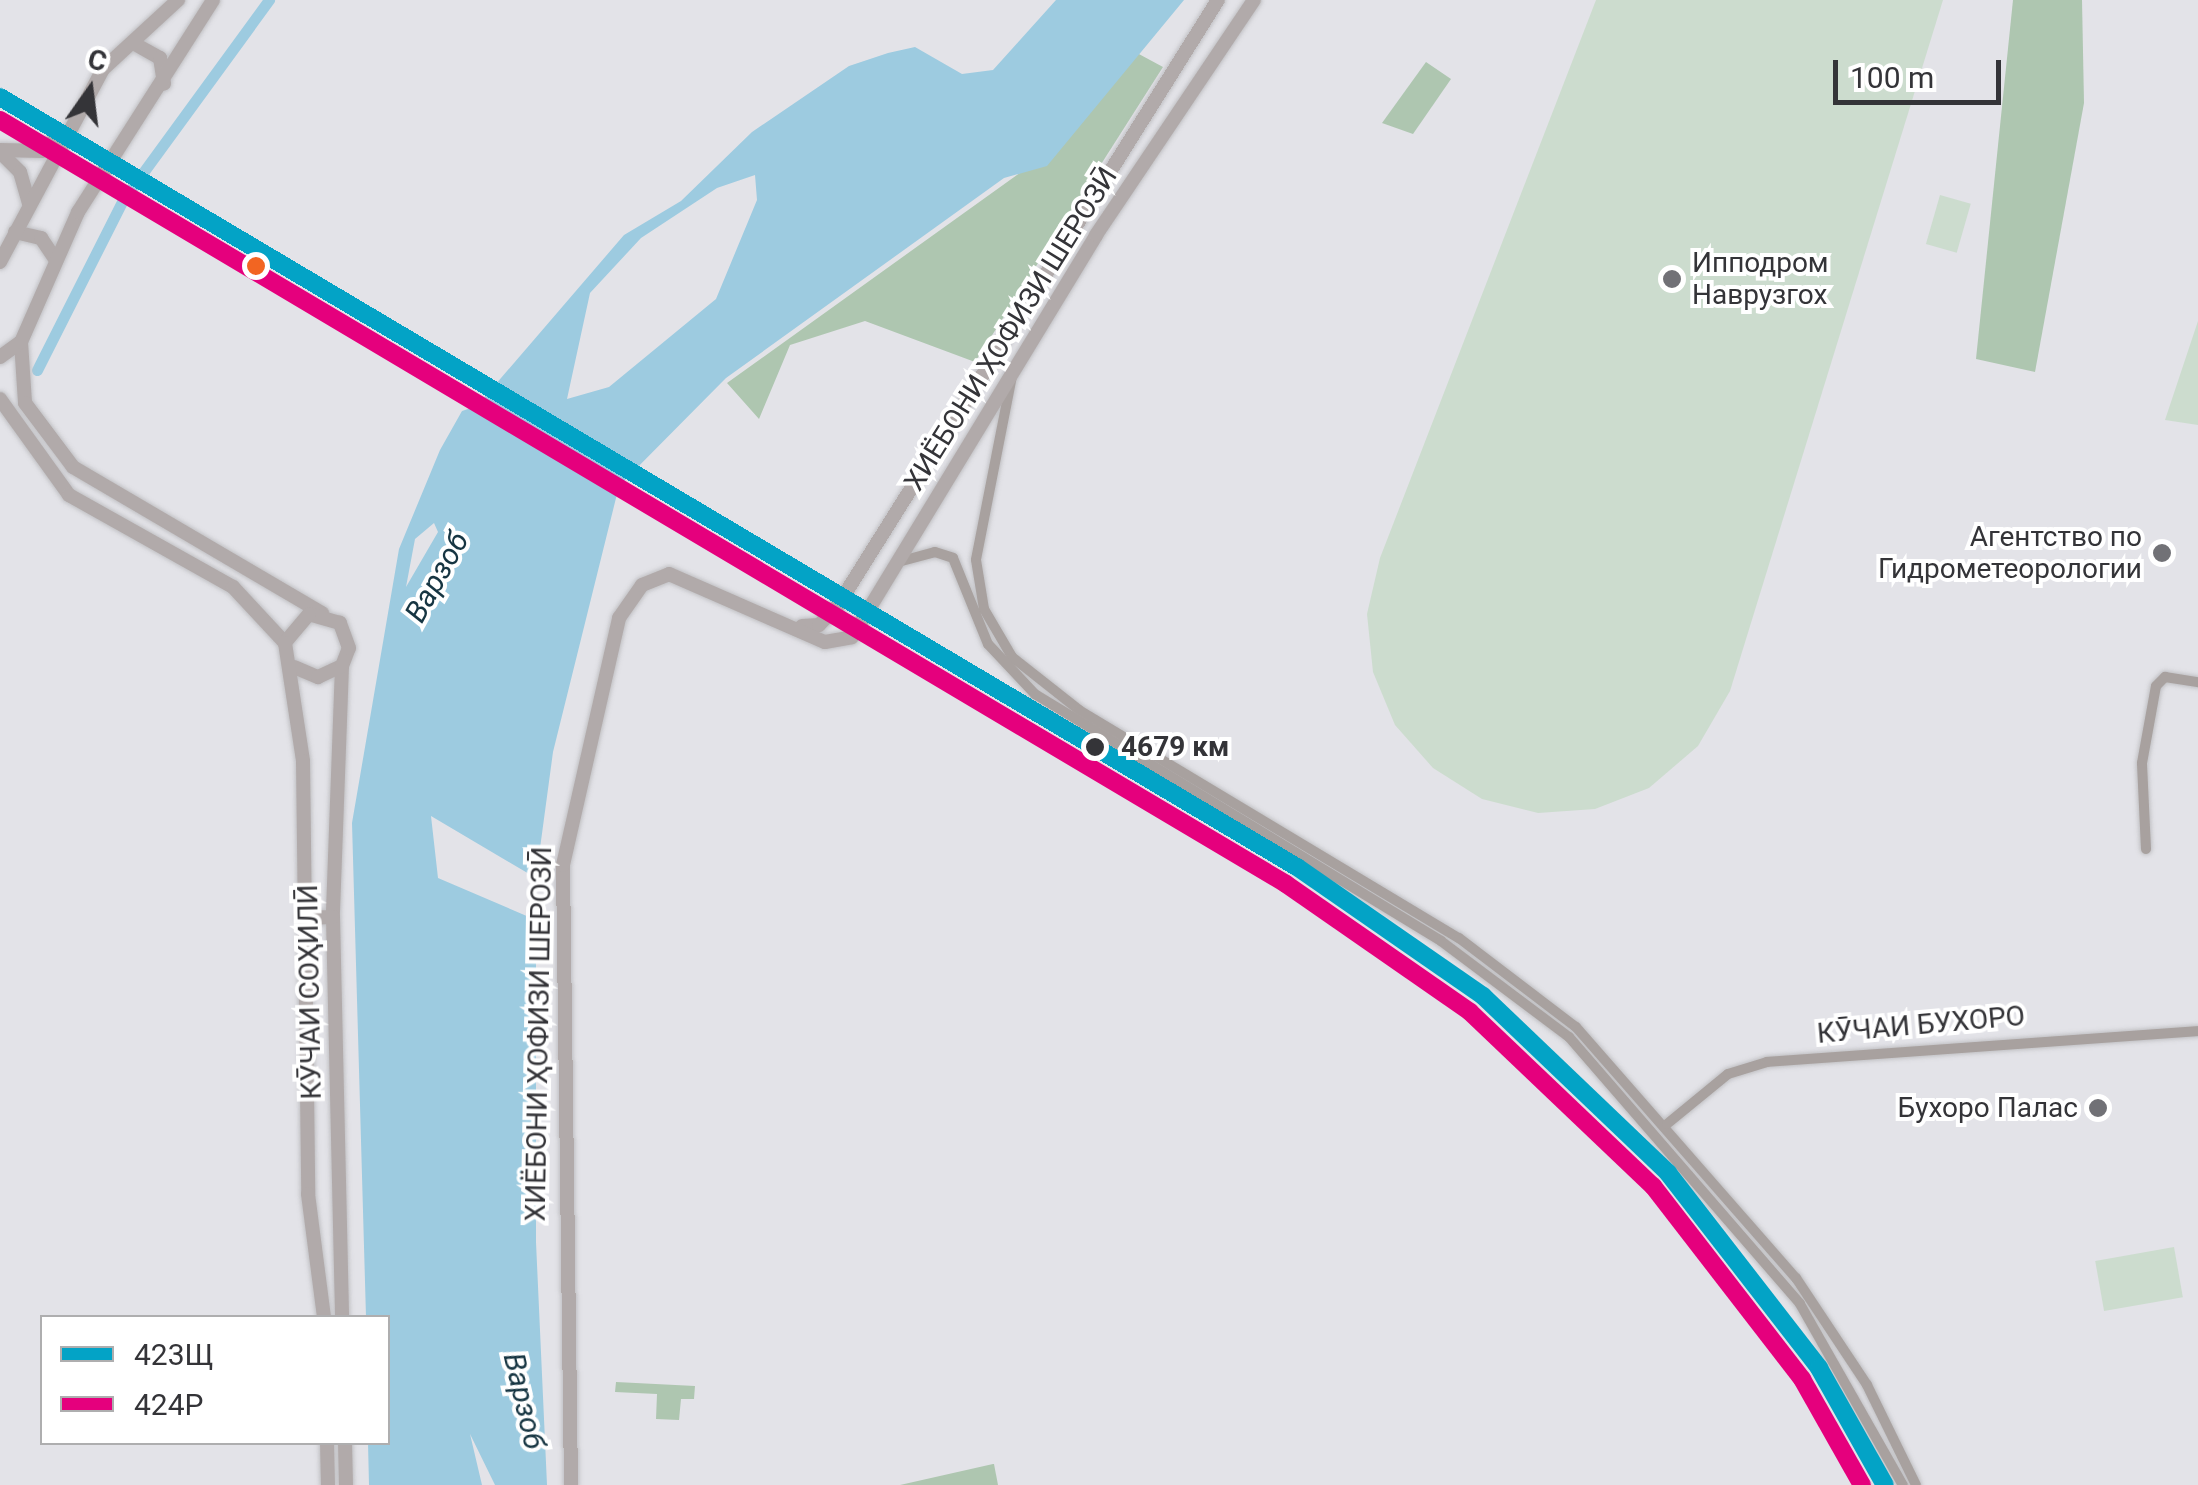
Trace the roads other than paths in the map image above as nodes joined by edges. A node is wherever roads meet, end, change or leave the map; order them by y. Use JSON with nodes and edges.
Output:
{"nodes":[{"id":1,"x":178,"y":0,"type":"edge"},
{"id":2,"x":213,"y":0,"type":"edge"},
{"id":3,"x":1218,"y":0,"type":"edge"},
{"id":4,"x":1254,"y":0,"type":"edge"},
{"id":5,"x":133,"y":43,"type":"junction"},
{"id":6,"x":164,"y":85,"type":"junction"},
{"id":7,"x":66,"y":130,"type":"junction"},
{"id":8,"x":0,"y":151,"type":"edge"},
{"id":9,"x":29,"y":204,"type":"junction"},
{"id":10,"x":15,"y":232,"type":"junction"},
{"id":11,"x":55,"y":260,"type":"junction"},
{"id":12,"x":0,"y":262,"type":"edge"},
{"id":13,"x":21,"y":342,"type":"junction"},
{"id":14,"x":990,"y":352,"type":"junction"},
{"id":15,"x":0,"y":357,"type":"edge"},
{"id":16,"x":1014,"y":370,"type":"junction"},
{"id":17,"x":0,"y":399,"type":"edge"},
{"id":18,"x":898,"y":562,"type":"junction"},
{"id":19,"x":323,"y":614,"type":"junction"},
{"id":20,"x":796,"y":625,"type":"junction"},
{"id":21,"x":285,"y":643,"type":"junction"},
{"id":22,"x":342,"y":666,"type":"junction"},
{"id":23,"x":294,"y":667,"type":"junction"},
{"id":24,"x":2198,"y":682,"type":"edge"},
{"id":25,"x":1149,"y":759,"type":"junction"},
{"id":26,"x":1290,"y":843,"type":"junction"},
{"id":27,"x":2146,"y":849,"type":"dead end"},
{"id":28,"x":333,"y":917,"type":"junction"},
{"id":29,"x":304,"y":918,"type":"junction"},
{"id":30,"x":2198,"y":1031,"type":"edge"},
{"id":31,"x":1667,"y":1124,"type":"junction"},
{"id":32,"x":324,"y":1315,"type":"edge"},
{"id":33,"x":342,"y":1315,"type":"edge"},
{"id":34,"x":327,"y":1445,"type":"edge"},
{"id":35,"x":345,"y":1445,"type":"edge"},
{"id":36,"x":328,"y":1485,"type":"edge"},
{"id":37,"x":346,"y":1485,"type":"edge"},
{"id":38,"x":571,"y":1485,"type":"edge"},
{"id":39,"x":1903,"y":1485,"type":"edge"},
{"id":40,"x":1916,"y":1485,"type":"edge"}],
"edges":[{"from":1,"to":5,"type":"street"},
{"from":2,"to":6,"type":"street"},
{"from":3,"to":14,"type":"street","name":"ХИЁБОНИ ҲОФИЗИ ШЕРОЗӢ"},
{"from":4,"to":16,"type":"street","name":"ХИЁБОНИ ҲОФИЗИ ШЕРОЗӢ"},
{"from":5,"to":6,"type":"street"},
{"from":5,"to":7,"type":"street"},
{"from":6,"to":11,"type":"street"},
{"from":7,"to":8,"type":"street"},
{"from":7,"to":9,"type":"street"},
{"from":8,"to":9,"type":"street"},
{"from":9,"to":10,"type":"street"},
{"from":10,"to":11,"type":"street"},
{"from":10,"to":12,"type":"street"},
{"from":11,"to":13,"type":"street"},
{"from":13,"to":15,"type":"street"},
{"from":13,"to":19,"type":"street"},
{"from":14,"to":16,"type":"street"},
{"from":14,"to":20,"type":"street","name":"ХИЁБОНИ ҲОФИЗИ ШЕРОЗӢ"},
{"from":16,"to":18,"type":"street","name":"ХИЁБОНИ ҲОФИЗИ ШЕРОЗӢ"},
{"from":16,"to":25,"type":"street"},
{"from":17,"to":21,"type":"street","name":"КӮЧАИ СОҲИЛӢ"},
{"from":18,"to":20,"type":"street","name":"ХИЁБОНИ ҲОФИЗИ ШЕРОЗӢ"},
{"from":18,"to":25,"type":"street"},
{"from":19,"to":21,"type":"street"},
{"from":19,"to":22,"type":"street","name":"КӮЧАИ СОҲИЛӢ"},
{"from":20,"to":38,"type":"street","name":"ХИЁБОНИ ҲОФИЗИ ШЕРОЗӢ"},
{"from":21,"to":23,"type":"street","name":"КӮЧАИ СОҲИЛӢ"},
{"from":22,"to":23,"type":"street"},
{"from":22,"to":28,"type":"street","name":"КӮЧАИ СОҲИЛӢ"},
{"from":23,"to":29,"type":"street","name":"КӮЧАИ СОҲИЛӢ"},
{"from":24,"to":27,"type":"street"},
{"from":25,"to":26,"type":"street"},
{"from":26,"to":31,"type":"street"},
{"from":26,"to":39,"type":"street"},
{"from":28,"to":29,"type":"street"},
{"from":28,"to":33,"type":"street","name":"КӮЧАИ СОҲИЛӢ"},
{"from":29,"to":32,"type":"street","name":"КӮЧАИ СОҲИЛӢ"},
{"from":30,"to":31,"type":"street","name":"КӮЧАИ БУХОРО"},
{"from":31,"to":40,"type":"street"},
{"from":34,"to":36,"type":"street"},
{"from":35,"to":37,"type":"street"}]}
